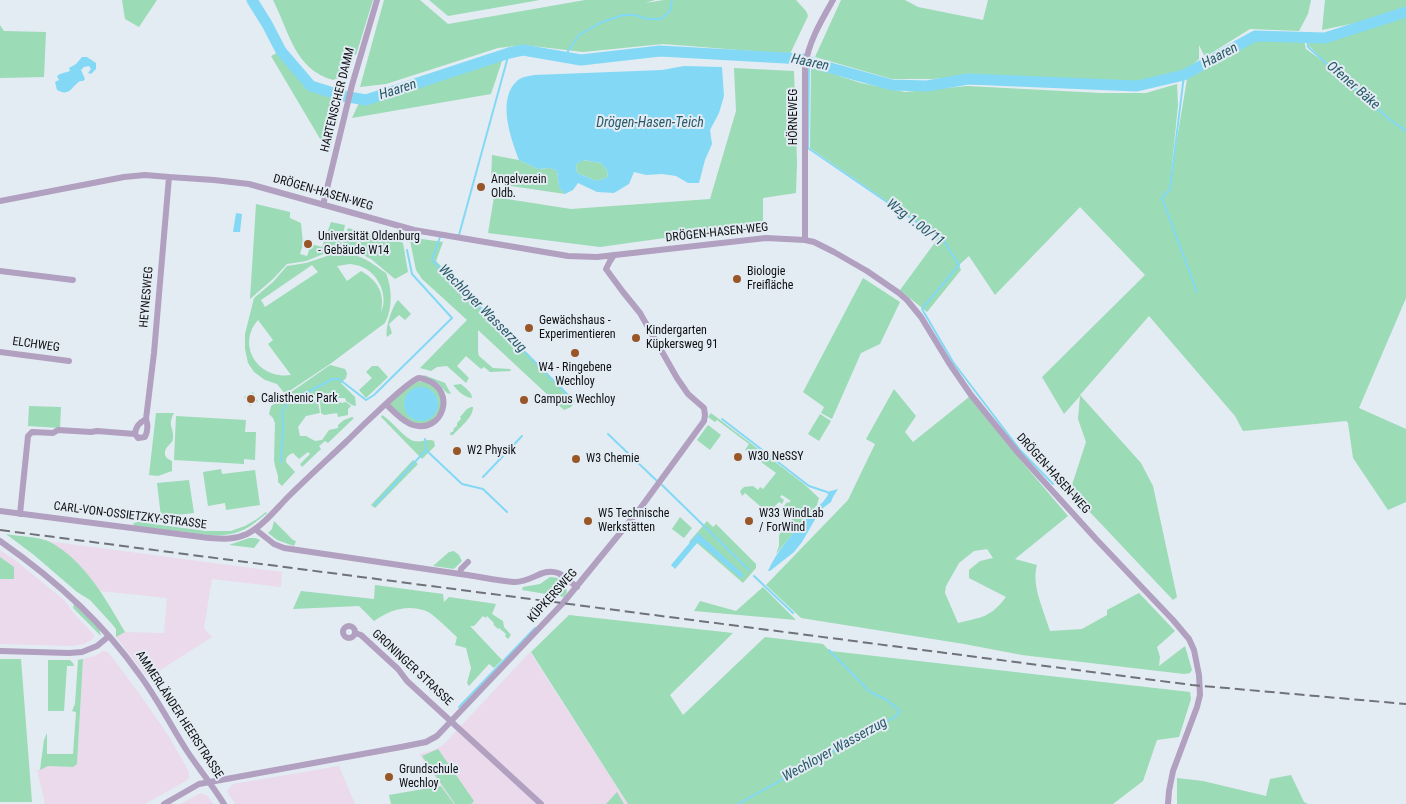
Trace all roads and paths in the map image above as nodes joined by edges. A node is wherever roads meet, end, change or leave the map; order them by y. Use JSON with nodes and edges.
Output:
{"nodes":[{"id":1,"x":377,"y":0,"type":"edge"},
{"id":2,"x":833,"y":0,"type":"edge"},
{"id":3,"x":169,"y":176,"type":"junction"},
{"id":4,"x":0,"y":201,"type":"edge"},
{"id":5,"x":323,"y":206,"type":"junction"},
{"id":6,"x":805,"y":240,"type":"junction"},
{"id":7,"x":614,"y":255,"type":"junction"},
{"id":8,"x":597,"y":257,"type":"junction"},
{"id":9,"x":606,"y":269,"type":"junction"},
{"id":10,"x":0,"y":271,"type":"edge"},
{"id":11,"x":73,"y":280,"type":"dead end"},
{"id":12,"x":0,"y":352,"type":"edge"},
{"id":13,"x":69,"y":361,"type":"dead end"},
{"id":14,"x":386,"y":404,"type":"junction"},
{"id":15,"x":146,"y":419,"type":"junction"},
{"id":16,"x":135,"y":434,"type":"junction"},
{"id":17,"x":0,"y":511,"type":"edge"},
{"id":18,"x":20,"y":514,"type":"junction"},
{"id":19,"x":255,"y":529,"type":"junction"},
{"id":20,"x":0,"y":541,"type":"edge"},
{"id":21,"x":468,"y":562,"type":"dead end"},
{"id":22,"x":460,"y":574,"type":"junction"},
{"id":23,"x":576,"y":588,"type":"junction"},
{"id":24,"x":355,"y":633,"type":"dead end"},
{"id":25,"x":109,"y":636,"type":"junction"},
{"id":26,"x":0,"y":651,"type":"edge"},
{"id":27,"x":452,"y":721,"type":"junction"},
{"id":28,"x":209,"y":782,"type":"junction"},
{"id":29,"x":164,"y":804,"type":"edge"},
{"id":30,"x":224,"y":804,"type":"edge"},
{"id":31,"x":541,"y":804,"type":"edge"},
{"id":32,"x":1168,"y":804,"type":"edge"}],
"edges":[{"from":1,"to":5,"type":"street","name":"HARTENSCHER DAMM"},
{"from":2,"to":6,"type":"street","name":"HÖRNEWEG"},
{"from":3,"to":4,"type":"street","name":"DRÖGEN-HASEN-WEG"},
{"from":3,"to":5,"type":"street","name":"DRÖGEN-HASEN-WEG"},
{"from":3,"to":15,"type":"street","name":"HEYNESWEG"},
{"from":5,"to":8,"type":"street","name":"DRÖGEN-HASEN-WEG"},
{"from":6,"to":7,"type":"street","name":"DRÖGEN-HASEN-WEG"},
{"from":6,"to":32,"type":"street","name":"DRÖGEN-HASEN-WEG"},
{"from":7,"to":8,"type":"street","name":"DRÖGEN-HASEN-WEG"},
{"from":7,"to":9,"type":"street"},
{"from":8,"to":9,"type":"street","name":"KÜPKERSWEG"},
{"from":9,"to":23,"type":"street","name":"KÜPKERSWEG"},
{"from":10,"to":11,"type":"street"},
{"from":12,"to":13,"type":"street","name":"ELCHWEG"},
{"from":14,"to":14,"type":"street","name":"CARL-VON-OSSIETZKY-STRASSE"},
{"from":14,"to":19,"type":"street","name":"CARL-VON-OSSIETZKY-STRASSE"},
{"from":15,"to":16,"type":"street","name":"HEYNESWEG"},
{"from":15,"to":16,"type":"street","name":"HEYNESWEG"},
{"from":16,"to":18,"type":"street"},
{"from":17,"to":18,"type":"street","name":"CARL-VON-OSSIETZKY-STRASSE"},
{"from":18,"to":19,"type":"street","name":"CARL-VON-OSSIETZKY-STRASSE"},
{"from":19,"to":22,"type":"street"},
{"from":20,"to":25,"type":"street","name":"AMMERLÄNDER HEERSTRASSE"},
{"from":21,"to":22,"type":"street"},
{"from":22,"to":23,"type":"street"},
{"from":23,"to":27,"type":"street","name":"KÜPKERSWEG"},
{"from":24,"to":27,"type":"street","name":"GRONINGER STRASSE"},
{"from":25,"to":26,"type":"street"},
{"from":25,"to":28,"type":"street","name":"AMMERLÄNDER HEERSTRASSE"},
{"from":27,"to":28,"type":"street","name":"KÜPKERSWEG"},
{"from":27,"to":31,"type":"street","name":"GRONINGER STRASSE"},
{"from":28,"to":29,"type":"street","name":"KÜPKERSWEG"},
{"from":28,"to":30,"type":"street","name":"AMMERLÄNDER HEERSTRASSE"}]}
